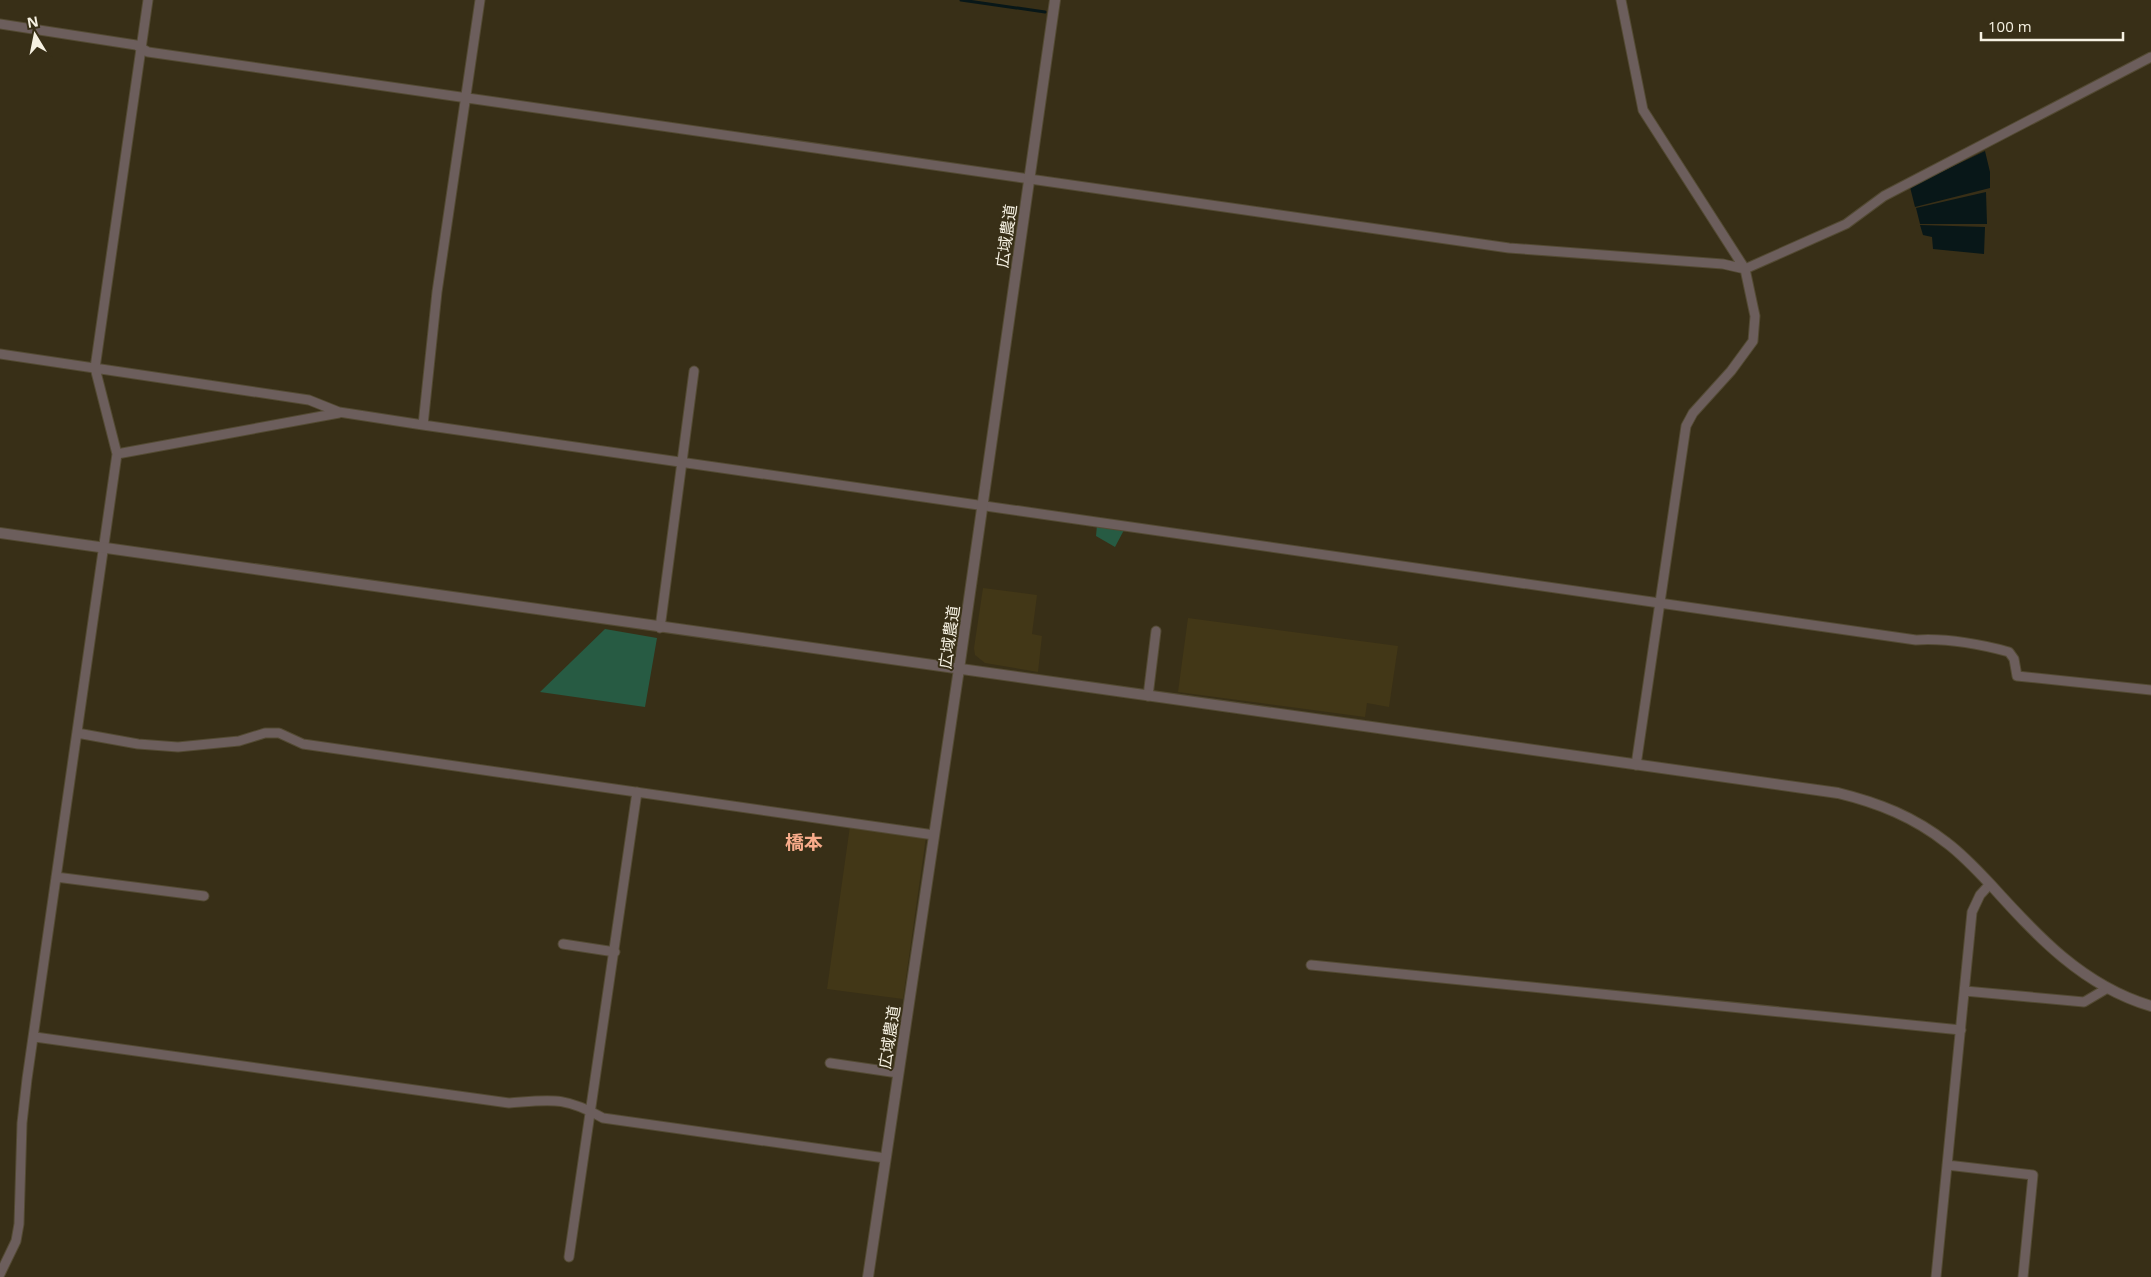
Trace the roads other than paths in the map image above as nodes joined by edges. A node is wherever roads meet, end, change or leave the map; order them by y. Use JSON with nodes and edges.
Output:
{"nodes":[{"id":1,"x":148,"y":0,"type":"edge"},
{"id":2,"x":480,"y":0,"type":"edge"},
{"id":3,"x":1055,"y":0,"type":"edge"},
{"id":4,"x":1621,"y":0,"type":"edge"},
{"id":5,"x":0,"y":24,"type":"edge"},
{"id":6,"x":141,"y":48,"type":"junction"},
{"id":7,"x":2151,"y":57,"type":"edge"},
{"id":8,"x":465,"y":97,"type":"junction"},
{"id":9,"x":1029,"y":178,"type":"junction"},
{"id":10,"x":1745,"y":269,"type":"junction"},
{"id":11,"x":0,"y":354,"type":"edge"},
{"id":12,"x":95,"y":368,"type":"junction"},
{"id":13,"x":694,"y":371,"type":"dead end"},
{"id":14,"x":339,"y":412,"type":"junction"},
{"id":15,"x":422,"y":425,"type":"junction"},
{"id":16,"x":117,"y":454,"type":"junction"},
{"id":17,"x":683,"y":462,"type":"junction"},
{"id":18,"x":983,"y":506,"type":"junction"},
{"id":19,"x":0,"y":533,"type":"edge"},
{"id":20,"x":102,"y":548,"type":"junction"},
{"id":21,"x":1659,"y":603,"type":"junction"},
{"id":22,"x":660,"y":628,"type":"junction"},
{"id":23,"x":1156,"y":631,"type":"dead end"},
{"id":24,"x":959,"y":669,"type":"junction"},
{"id":25,"x":2151,"y":690,"type":"edge"},
{"id":26,"x":1148,"y":696,"type":"junction"},
{"id":27,"x":77,"y":733,"type":"junction"},
{"id":28,"x":1636,"y":765,"type":"junction"},
{"id":29,"x":637,"y":792,"type":"junction"},
{"id":30,"x":934,"y":835,"type":"junction"},
{"id":31,"x":56,"y":877,"type":"junction"},
{"id":32,"x":1990,"y":884,"type":"junction"},
{"id":33,"x":204,"y":896,"type":"dead end"},
{"id":34,"x":563,"y":944,"type":"dead end"},
{"id":35,"x":614,"y":952,"type":"junction"},
{"id":36,"x":1311,"y":965,"type":"dead end"},
{"id":37,"x":2106,"y":989,"type":"junction"},
{"id":38,"x":1965,"y":991,"type":"junction"},
{"id":39,"x":2151,"y":1006,"type":"edge"},
{"id":40,"x":1961,"y":1030,"type":"junction"},
{"id":41,"x":34,"y":1037,"type":"junction"},
{"id":42,"x":830,"y":1063,"type":"dead end"},
{"id":43,"x":898,"y":1073,"type":"junction"},
{"id":44,"x":591,"y":1111,"type":"junction"},
{"id":45,"x":885,"y":1158,"type":"junction"},
{"id":46,"x":1947,"y":1165,"type":"junction"},
{"id":47,"x":569,"y":1257,"type":"dead end"},
{"id":48,"x":0,"y":1274,"type":"edge"},
{"id":49,"x":868,"y":1277,"type":"edge"},
{"id":50,"x":1936,"y":1277,"type":"edge"},
{"id":51,"x":2023,"y":1277,"type":"edge"}],
"edges":[{"from":1,"to":6,"type":"street"},
{"from":2,"to":8,"type":"street"},
{"from":3,"to":9,"type":"street","name":"広域農道"},
{"from":4,"to":10,"type":"street"},
{"from":5,"to":6,"type":"street"},
{"from":6,"to":8,"type":"street"},
{"from":6,"to":12,"type":"street"},
{"from":7,"to":10,"type":"street"},
{"from":8,"to":9,"type":"street"},
{"from":8,"to":15,"type":"street"},
{"from":9,"to":10,"type":"street"},
{"from":9,"to":18,"type":"street","name":"広域農道"},
{"from":10,"to":21,"type":"street"},
{"from":11,"to":12,"type":"street"},
{"from":12,"to":14,"type":"street"},
{"from":12,"to":16,"type":"street"},
{"from":13,"to":17,"type":"street"},
{"from":14,"to":15,"type":"street"},
{"from":14,"to":16,"type":"street"},
{"from":15,"to":17,"type":"street"},
{"from":16,"to":20,"type":"street"},
{"from":17,"to":18,"type":"street"},
{"from":17,"to":22,"type":"street"},
{"from":18,"to":21,"type":"street"},
{"from":18,"to":24,"type":"street","name":"広域農道"},
{"from":19,"to":20,"type":"street"},
{"from":20,"to":22,"type":"street"},
{"from":20,"to":27,"type":"street"},
{"from":21,"to":25,"type":"street"},
{"from":21,"to":28,"type":"street"},
{"from":22,"to":24,"type":"street"},
{"from":23,"to":26,"type":"street"},
{"from":24,"to":26,"type":"street"},
{"from":24,"to":30,"type":"street","name":"広域農道"},
{"from":26,"to":28,"type":"street"},
{"from":27,"to":29,"type":"street"},
{"from":27,"to":31,"type":"street"},
{"from":28,"to":32,"type":"street"},
{"from":29,"to":30,"type":"street"},
{"from":29,"to":35,"type":"street"},
{"from":30,"to":43,"type":"street","name":"広域農道"},
{"from":31,"to":33,"type":"street"},
{"from":31,"to":41,"type":"street"},
{"from":32,"to":37,"type":"street"},
{"from":32,"to":38,"type":"street"},
{"from":34,"to":35,"type":"street"},
{"from":35,"to":44,"type":"street"},
{"from":36,"to":40,"type":"street"},
{"from":37,"to":38,"type":"street"},
{"from":37,"to":39,"type":"street"},
{"from":38,"to":40,"type":"street"},
{"from":40,"to":46,"type":"street"},
{"from":41,"to":44,"type":"street"},
{"from":41,"to":48,"type":"street"},
{"from":42,"to":43,"type":"street"},
{"from":43,"to":45,"type":"street","name":"広域農道"},
{"from":44,"to":45,"type":"street"},
{"from":44,"to":47,"type":"street"},
{"from":45,"to":49,"type":"street","name":"広域農道"},
{"from":46,"to":50,"type":"street"},
{"from":46,"to":51,"type":"street"}]}
